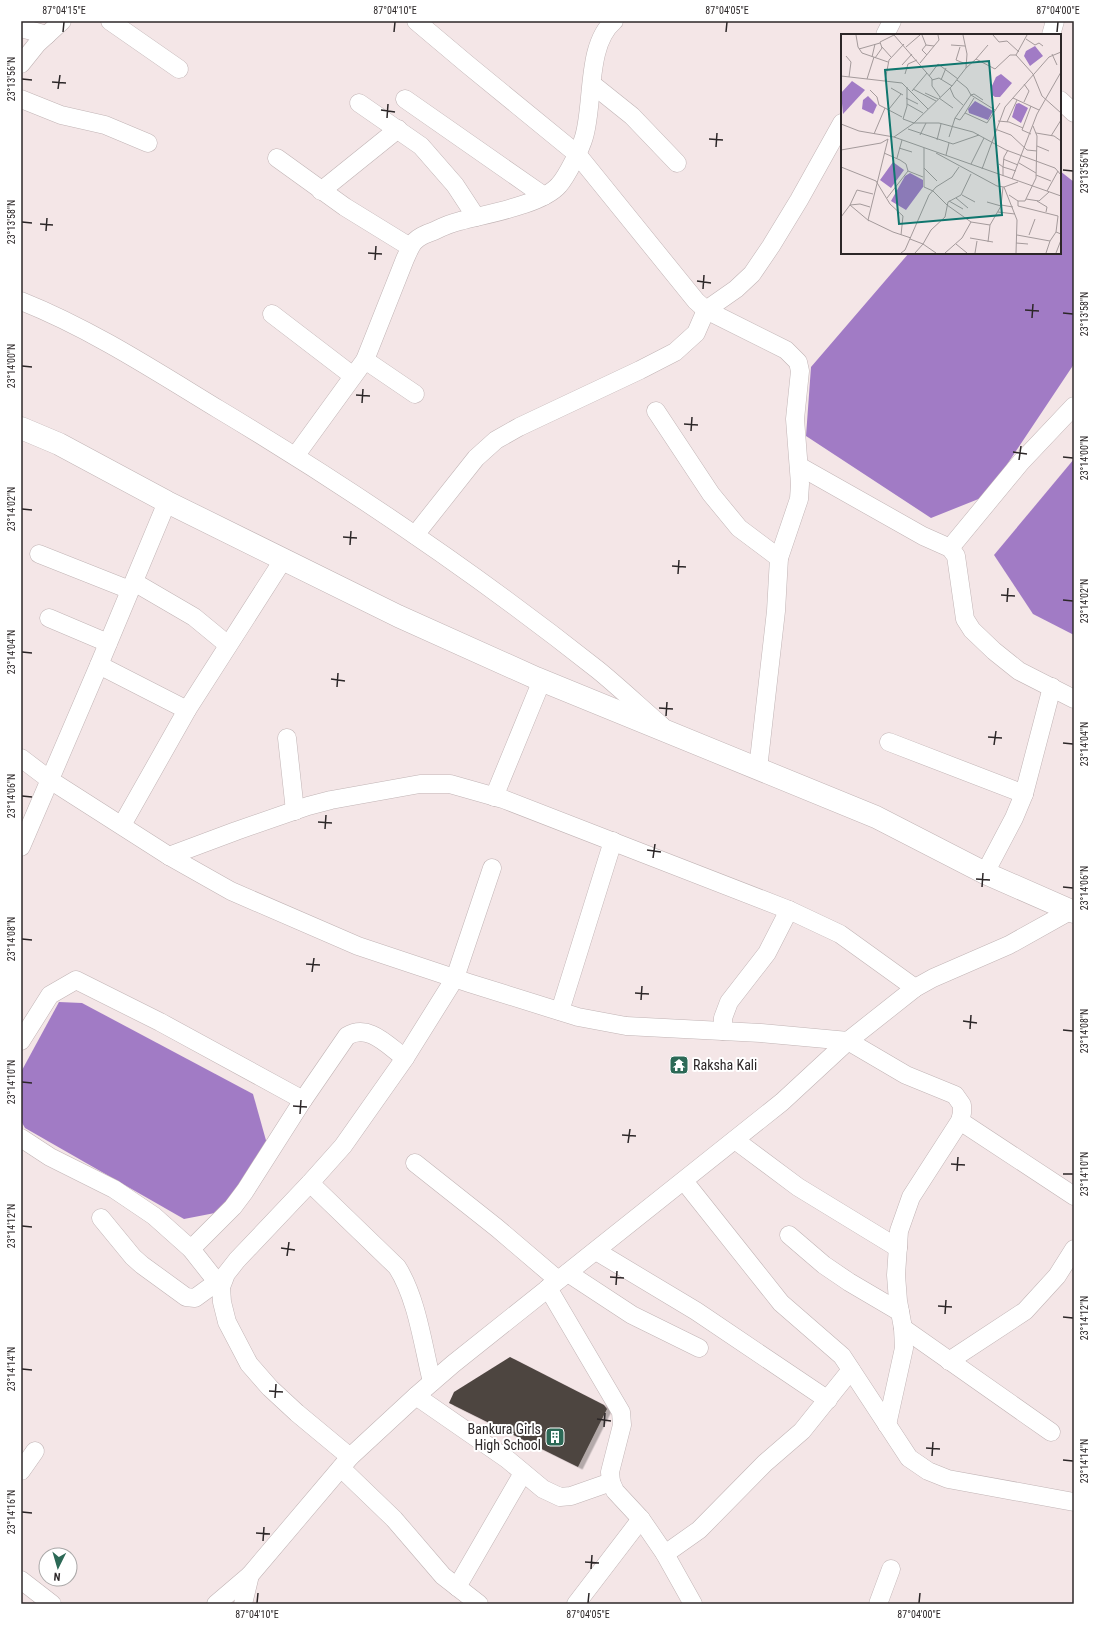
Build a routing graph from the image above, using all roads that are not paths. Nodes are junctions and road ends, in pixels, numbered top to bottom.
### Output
1 (62, 21) edge
2 (110, 21) edge
3 (416, 21) edge
4 (614, 21) edge
5 (892, 21) edge
6 (1054, 21) edge
7 (21, 28) edge
8 (886, 34) edge
9 (1051, 34) edge
10 (47, 35) junction
11 (21, 64) edge
12 (179, 69) dead end
13 (592, 84) junction
14 (21, 99) edge
15 (405, 99) dead end
16 (1061, 101) edge
17 (359, 102) dead end
18 (1074, 113) edge
19 (841, 125) edge
20 (398, 129) junction
21 (148, 143) dead end
22 (577, 154) junction
23 (277, 158) dead end
24 (677, 163) dead end
25 (321, 191) junction
26 (544, 196) junction
27 (476, 216) junction
28 (410, 247) junction
29 (21, 302) edge
30 (706, 310) junction
31 (272, 314) dead end
32 (365, 360) junction
33 (353, 376) junction
34 (415, 394) dead end
35 (1074, 406) edge
36 (656, 411) dead end
37 (21, 428) edge
38 (296, 455) junction
39 (799, 466) junction
40 (167, 502) junction
41 (414, 535) junction
42 (950, 548) junction
43 (39, 554) dead end
44 (779, 558) junction
45 (283, 560) junction
46 (132, 586) junction
47 (49, 618) dead end
48 (108, 643) junction
49 (228, 645) junction
50 (99, 665) junction
51 (542, 680) junction
52 (1052, 687) junction
53 (1074, 699) edge
54 (187, 710) junction
55 (671, 734) junction
56 (287, 738) dead end
57 (889, 742) dead end
58 (21, 758) edge
59 (758, 768) junction
60 (50, 780) junction
61 (1024, 794) junction
62 (494, 797) junction
63 (294, 811) junction
64 (122, 825) junction
65 (613, 841) junction
66 (21, 847) edge
67 (168, 856) junction
68 (492, 868) dead end
69 (985, 873) junction
70 (789, 910) junction
71 (1072, 912) edge
72 (455, 978) junction
73 (915, 988) junction
74 (560, 1011) junction
75 (723, 1031) junction
76 (21, 1041) edge
77 (848, 1041) junction
78 (405, 1058) junction
79 (303, 1100) junction
80 (960, 1121) junction
81 (21, 1138) edge
82 (736, 1140) junction
83 (415, 1163) dead end
84 (684, 1181) junction
85 (310, 1183) junction
86 (1074, 1196) edge
87 (101, 1218) dead end
88 (789, 1235) dead end
89 (898, 1248) junction
90 (191, 1249) junction
91 (1074, 1249) edge
92 (596, 1251) junction
93 (558, 1280) junction
94 (219, 1285) junction
95 (902, 1320) junction
96 (699, 1348) dead end
97 (950, 1361) junction
98 (851, 1370) junction
99 (432, 1382) junction
100 (416, 1396) junction
101 (828, 1400) junction
102 (887, 1425) junction
103 (1051, 1432) dead end
104 (35, 1451) dead end
105 (346, 1462) junction
106 (21, 1471) edge
107 (523, 1473) junction
108 (611, 1482) junction
109 (1074, 1502) edge
110 (641, 1519) junction
111 (665, 1554) junction
112 (891, 1570) dead end
113 (250, 1575) junction
114 (21, 1580) edge
115 (457, 1587) junction
116 (52, 1604) edge
117 (216, 1604) edge
118 (243, 1604) edge
119 (479, 1604) edge
120 (576, 1604) edge
121 (693, 1604) edge
122 (878, 1604) edge

1 - 10 street
2 - 12 street
3 - 22 street
4 - 13 street
5 - 8 street
6 - 9 street
7 - 10 street
10 - 11 street
13 - 22 street
13 - 24 street
14 - 21 street
15 - 26 street
16 - 18 street
17 - 20 street
19 - 30 street
20 - 25 street
20 - 27 street
22 - 26 street
22 - 30 street
23 - 25 street
25 - 28 street
26 - 27 street
27 - 28 street
28 - 32 street
29 - 38 street
30 - 39 street
30 - 41 street
31 - 33 street
32 - 33 street
32 - 34 street
33 - 38 street
35 - 42 street
36 - 44 street
37 - 40 street
38 - 41 street
39 - 42 street
39 - 44 street
40 - 45 street
40 - 46 street
41 - 55 street
42 - 52 street
43 - 46 street
44 - 59 street
45 - 49 street
45 - 51 street
46 - 48 street
46 - 49 street
47 - 48 street
48 - 50 street
49 - 54 street
50 - 54 street
50 - 60 street
51 - 55 street
51 - 62 street
52 - 53 street
52 - 61 street
54 - 64 street
55 - 59 street
56 - 63 street
57 - 61 street
58 - 60 street
59 - 69 street
60 - 64 street
60 - 66 street
61 - 69 street
62 - 63 street
62 - 65 street
63 - 67 street
64 - 67 street
65 - 70 street
65 - 74 street
67 - 72 street
68 - 72 street
69 - 71 street
70 - 73 street
70 - 75 street
71 - 73 street
72 - 74 street
72 - 78 street
73 - 77 street
74 - 75 street
75 - 77 street
76 - 79 street
77 - 80 street
77 - 82 street
78 - 79 street
78 - 85 street
79 - 90 street
80 - 86 street
80 - 89 street
81 - 90 street
82 - 84 street
82 - 89 street
83 - 93 street
84 - 92 street
84 - 98 street
85 - 94 street
85 - 99 street
87 - 94 street
88 - 95 street
89 - 95 street
90 - 94 street
91 - 97 street
92 - 93 street
92 - 101 street
93 - 96 street
93 - 99 street
93 - 108 street
94 - 105 street
95 - 97 street
95 - 102 street
97 - 103 street
98 - 101 street
98 - 102 street
99 - 100 street
100 - 105 street
100 - 107 street
101 - 111 street
102 - 109 street
104 - 106 street
105 - 113 street
105 - 115 street
107 - 108 street
107 - 115 street
108 - 110 street
110 - 111 street
110 - 120 street
111 - 121 street
112 - 122 street
113 - 117 street
113 - 118 street
114 - 116 street
115 - 119 street

